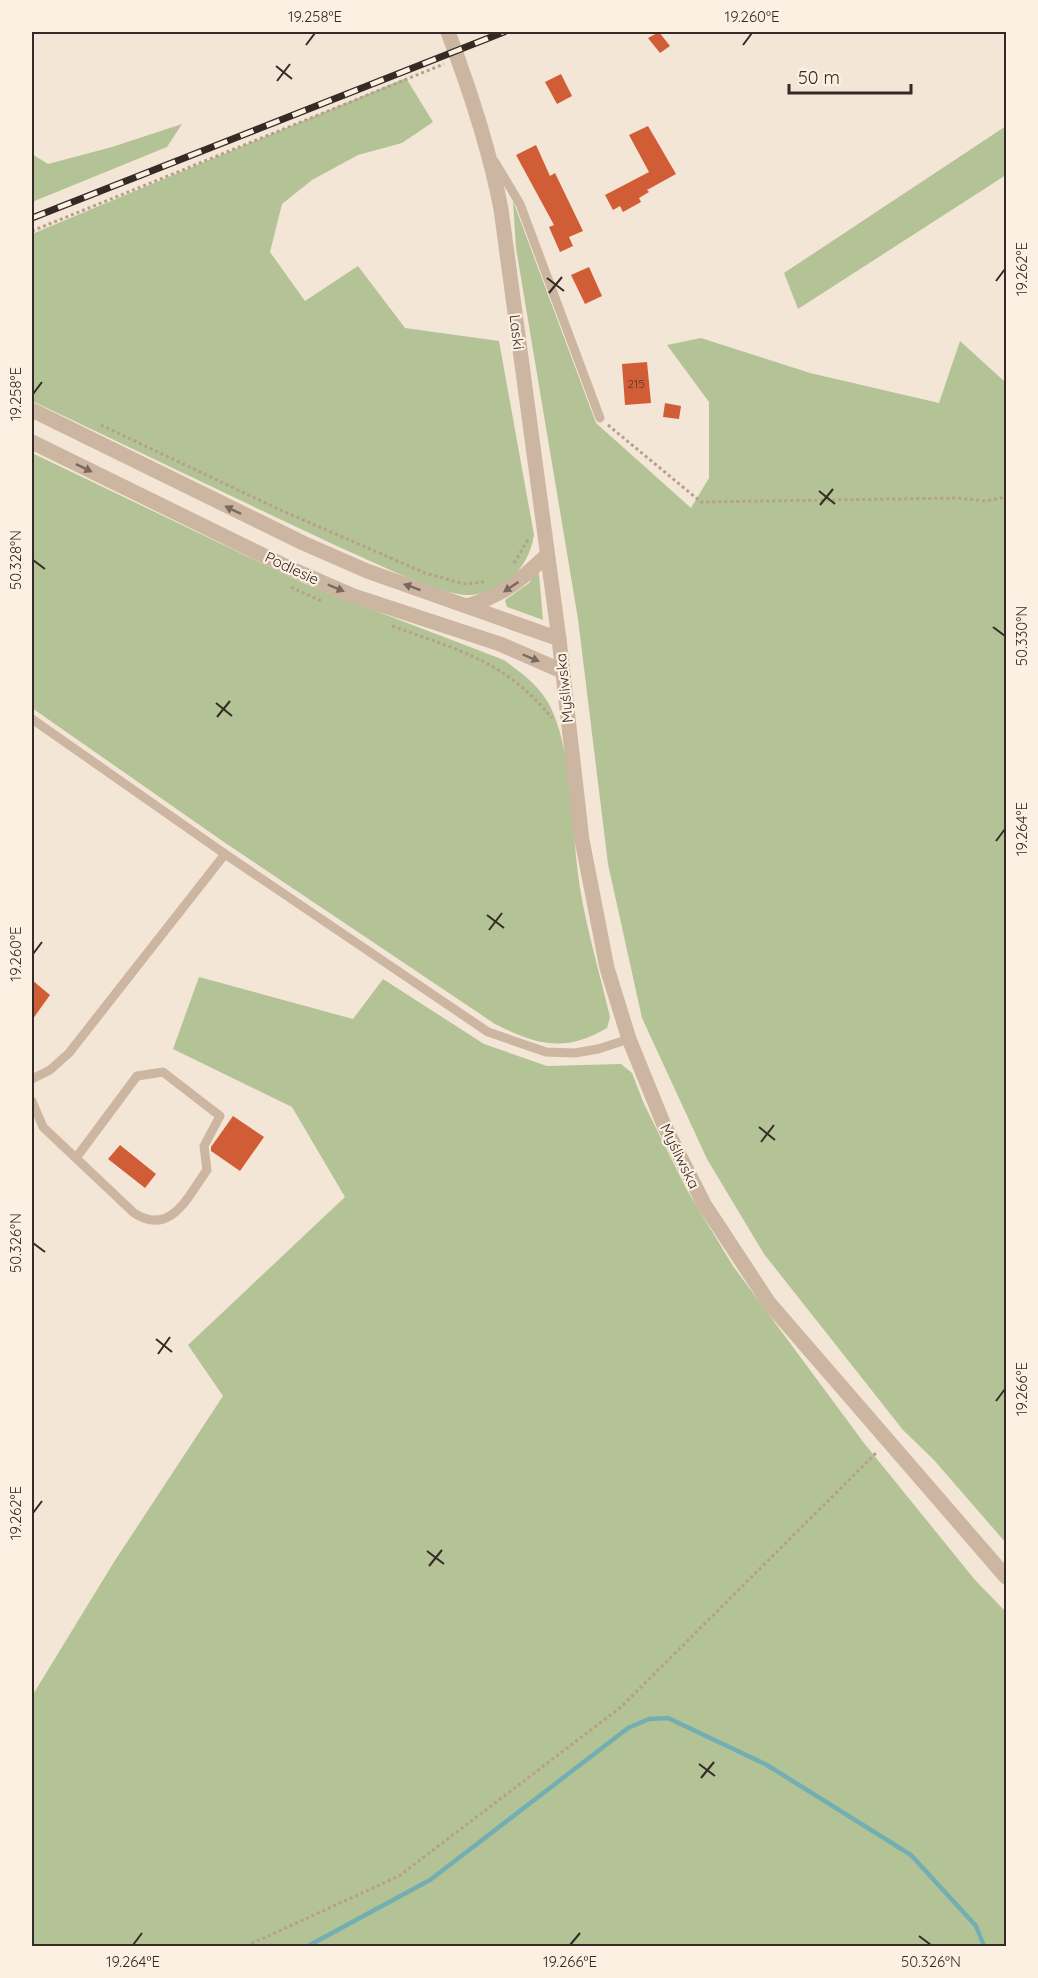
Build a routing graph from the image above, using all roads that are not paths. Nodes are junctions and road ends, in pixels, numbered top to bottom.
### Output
1 (448, 32) edge
2 (490, 154) junction
3 (32, 410) edge
4 (600, 418) road end
5 (32, 442) edge
6 (547, 555) junction
7 (467, 606) junction
8 (507, 620) junction
9 (559, 639) junction
10 (500, 644) junction
11 (562, 671) junction
12 (32, 718) edge
13 (225, 854) junction
14 (630, 1039) junction
15 (32, 1079) edge
16 (32, 1101) edge
17 (76, 1158) junction
18 (1006, 1577) edge

1 - 2 street, Laski
2 - 4 lane
2 - 6 street, Laski
7 -> 3 street, Podlesie
5 -> 10 street, Podlesie
6 -> 7 street
6 - 9 street, Laski
7 - 8 street, Podlesie
8 - 9 street, Podlesie
8 - 10 street
9 - 11 street, Myśliwska
10 -> 11 street, Podlesie
11 - 14 street, Myśliwska
12 - 13 lane
13 - 14 lane
13 - 15 lane
14 - 18 street, Myśliwska
16 - 17 lane
17 - 17 lane

